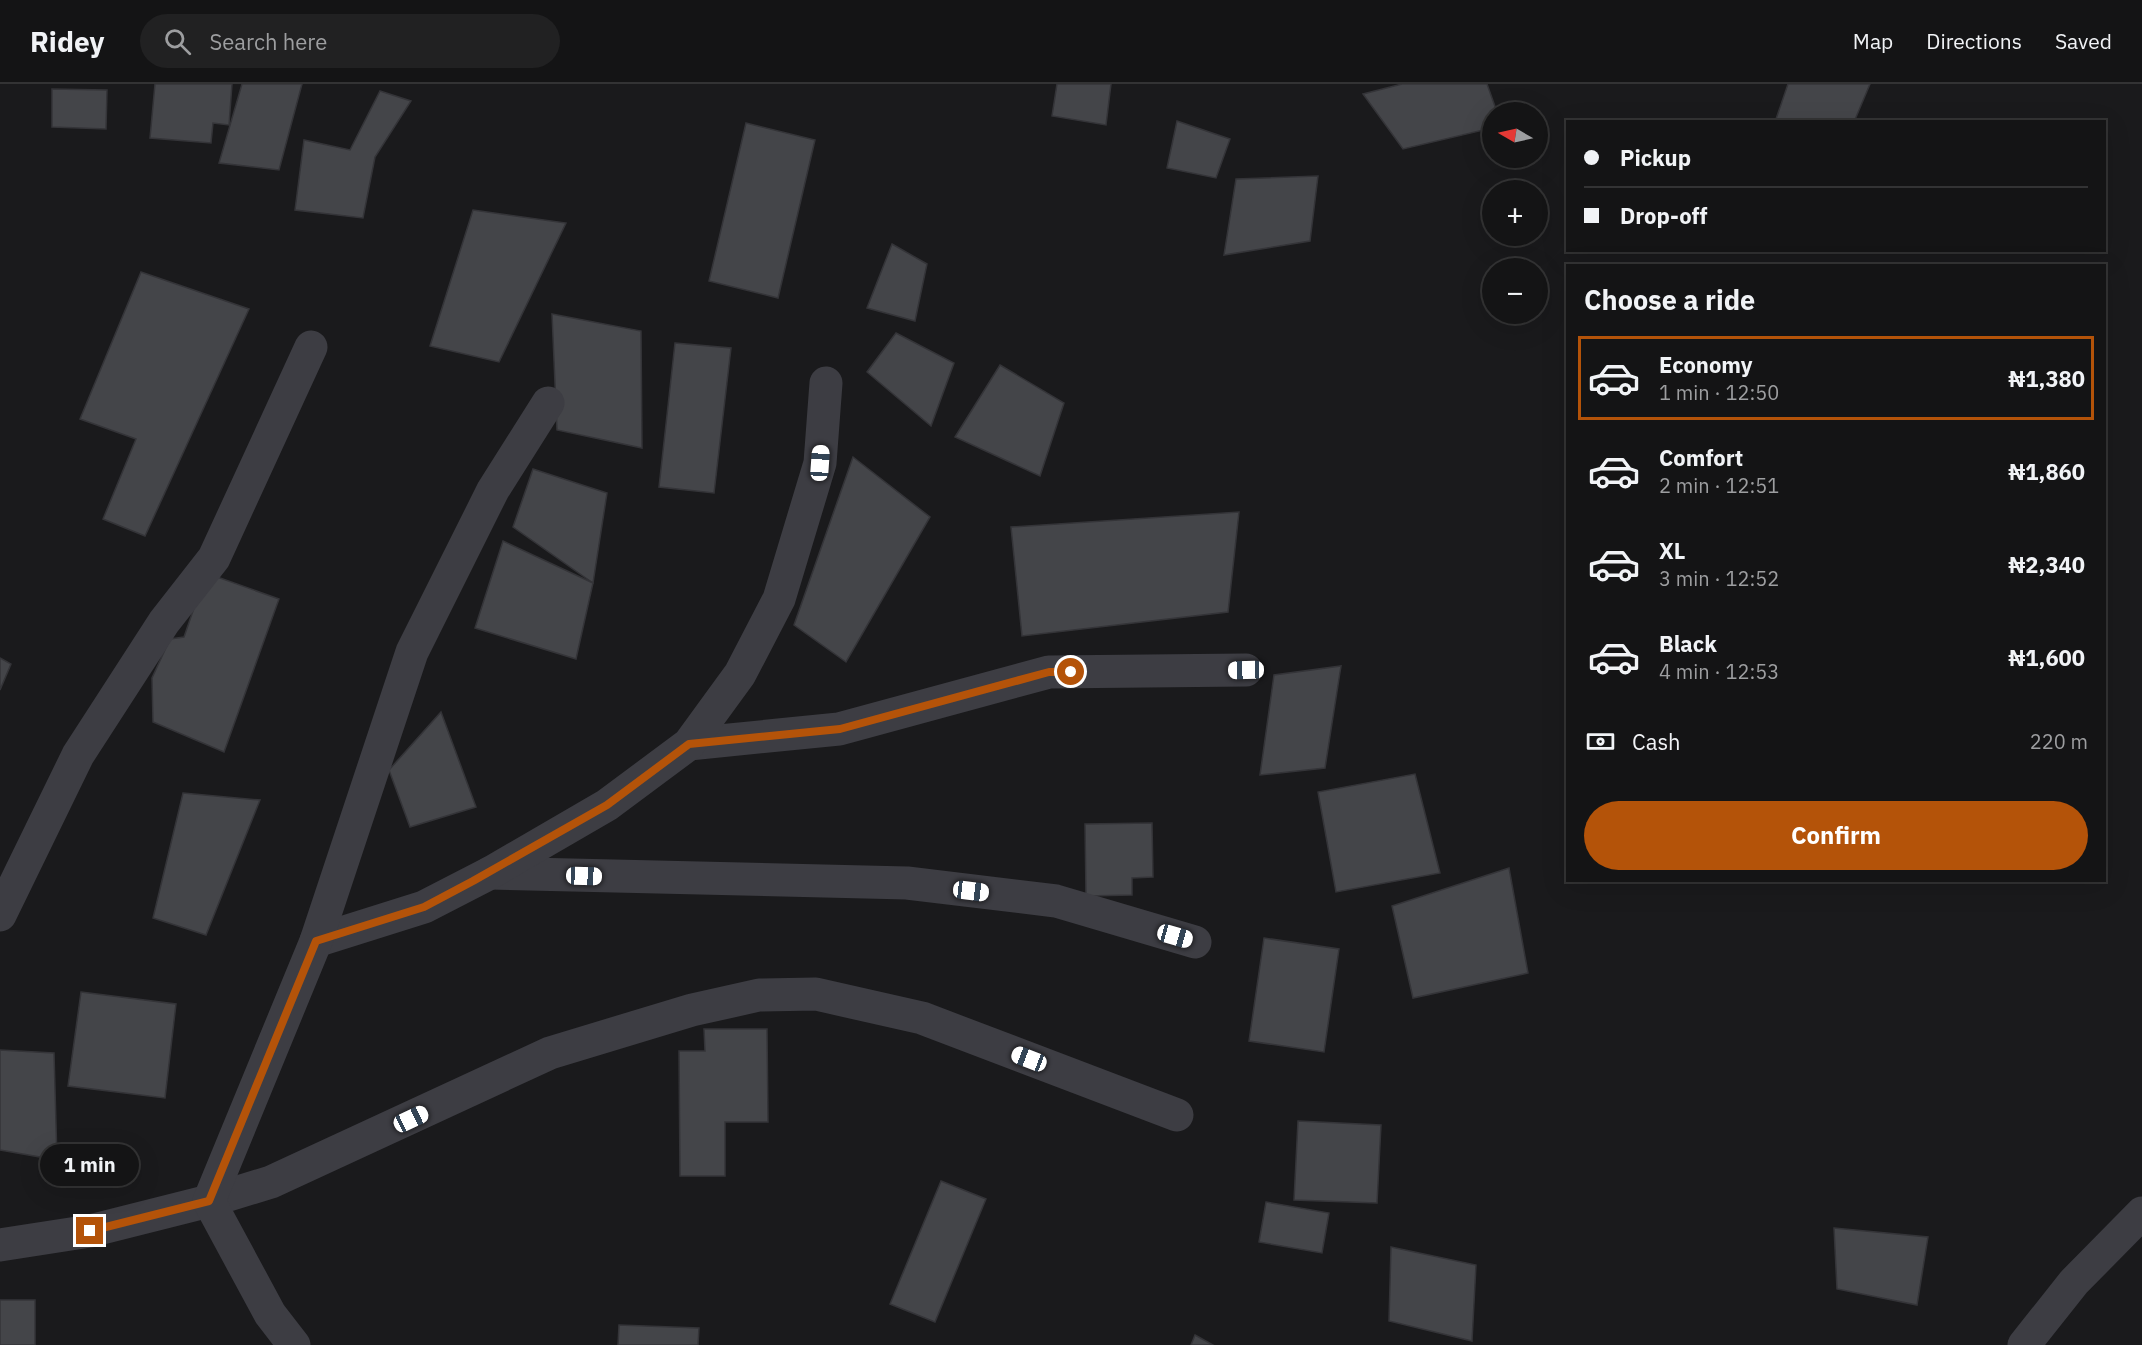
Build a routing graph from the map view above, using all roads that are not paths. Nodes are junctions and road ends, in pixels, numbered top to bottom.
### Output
1 (311, 347) dead end
2 (826, 383) dead end
3 (548, 403) dead end
4 (1246, 670) dead end
5 (689, 744) junction
6 (490, 873) junction
7 (0, 915) edge
8 (316, 941) junction
9 (1195, 942) dead end
10 (1177, 1115) dead end
11 (209, 1201) junction
12 (2142, 1213) edge
13 (0, 1245) edge
14 (294, 1345) edge
15 (2024, 1345) edge

1 - 7 street
2 - 5 street
3 - 8 street
4 - 5 street
5 - 6 street
6 - 8 street
6 - 9 street
8 - 11 street
10 - 11 street
11 - 13 street
11 - 14 street
12 - 15 street

